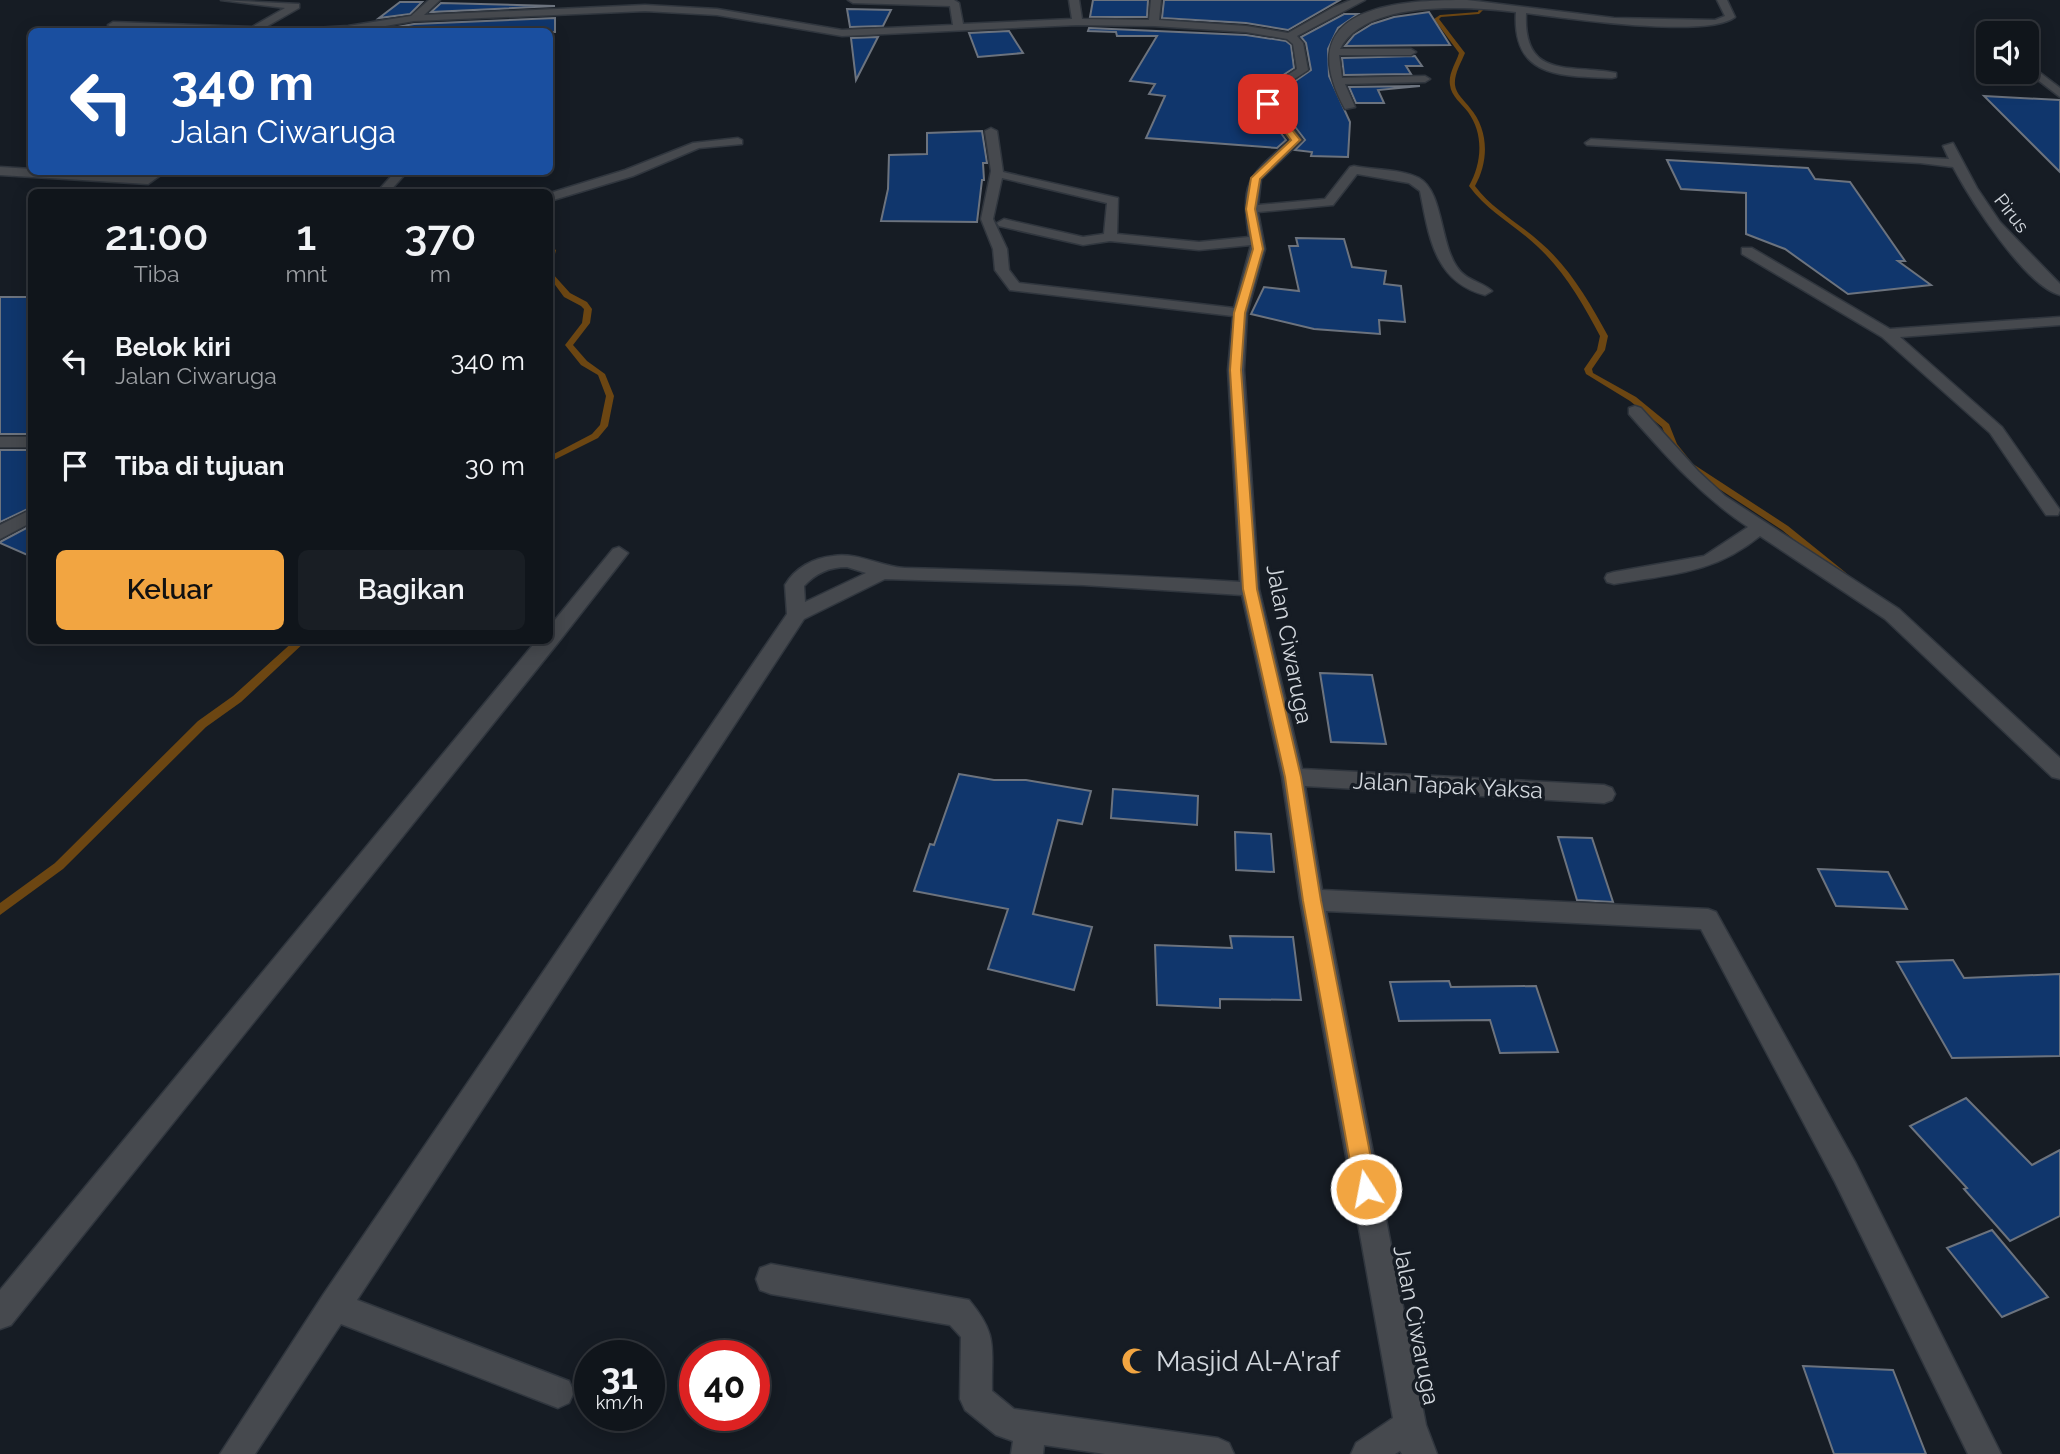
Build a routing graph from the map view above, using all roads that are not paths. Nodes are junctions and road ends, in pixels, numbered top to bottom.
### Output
1 (226, 0) edge
2 (435, 0) edge
3 (853, 0) edge
4 (1074, 0) edge
5 (1156, 0) edge
6 (1360, 0) edge
7 (1445, 0) edge
8 (1722, 0) edge
9 (1468, 3) junction
10 (475, 9) junction
11 (1521, 12) junction
12 (414, 18) junction
13 (1077, 22) junction
14 (1154, 23) junction
15 (113, 25) dead end
16 (470, 25) dead end
17 (219, 28) edge
18 (256, 28) edge
19 (354, 28) edge
20 (959, 28) junction
21 (1290, 36) junction
22 (1333, 52) junction
23 (1411, 52) dead end
24 (1612, 75) dead end
25 (2039, 76) edge
26 (1425, 79) dead end
27 (1338, 81) junction
28 (2060, 94) edge
29 (1349, 107) dead end
30 (991, 131) dead end
31 (738, 142) dead end
32 (1591, 143) dead end
33 (1949, 146) dead end
34 (1957, 164) junction
35 (0, 171) edge
36 (28, 173) edge
37 (66, 175) edge
38 (155, 175) edge
39 (398, 175) edge
40 (1006, 175) dead end
41 (386, 189) edge
42 (553, 196) edge
43 (1251, 209) junction
44 (1004, 223) dead end
45 (1110, 237) junction
46 (1256, 240) junction
47 (1747, 251) dead end
48 (1485, 291) dead end
49 (2060, 291) edge
50 (1240, 313) junction
51 (2060, 321) edge
52 (1887, 334) junction
53 (1635, 411) dead end
54 (0, 442) edge
55 (28, 443) edge
56 (2052, 511) dead end
57 (28, 516) edge
58 (1761, 526) junction
59 (0, 533) edge
60 (620, 553) dead end
61 (882, 573) junction
62 (1614, 578) dead end
63 (1250, 589) junction
64 (797, 614) junction
65 (553, 635) edge
66 (546, 644) edge
67 (2060, 771) edge
68 (1293, 777) junction
69 (1604, 794) dead end
70 (1312, 901) junction
71 (771, 1279) dead end
72 (334, 1306) junction
73 (0, 1314) edge
74 (558, 1392) dead end
75 (1029, 1441) edge
76 (1415, 1445) edge
77 (236, 1454) edge
78 (1218, 1454) edge
79 (1367, 1454) edge
80 (1985, 1454) edge

1 - 18 street
2 - 12 street
3 - 20 street
4 - 13 street
5 - 14 street
6 - 21 street
7 - 9 street
8 - 11 street
9 - 11 street
9 - 22 street
10 - 12 street
10 - 16 street
10 - 20 street
11 - 24 street
12 - 19 street
13 - 14 street
13 - 20 street
14 - 21 street
15 - 17 street
21 - 43 street, Jalan Ciwaruga
22 - 23 street
22 - 27 street
25 - 28 street
26 - 27 street
27 - 29 street
30 - 50 street
31 - 42 street
32 - 34 street
33 - 34 street, Pirus
34 - 49 street, Pirus
35 - 36 street
37 - 38 street
39 - 41 street
40 - 45 street
43 - 46 street, Jalan Ciwaruga
43 - 48 street
44 - 45 street
45 - 46 street
46 - 50 street, Jalan Ciwaruga
47 - 52 street
50 - 63 street, Jalan Ciwaruga
51 - 52 street
52 - 56 street
53 - 58 street
54 - 55 street
57 - 59 street
58 - 62 street
58 - 67 street
60 - 65 street
61 - 63 street
61 - 64 street
61 - 64 street
63 - 68 street, Jalan Ciwaruga
64 - 72 street
66 - 73 street
68 - 69 street, Jalan Tapak Yaksa
68 - 70 street, Jalan Ciwaruga
70 - 76 street, Jalan Ciwaruga
70 - 80 street
71 - 75 street
72 - 74 street
72 - 77 street
75 - 78 street
76 - 79 street

